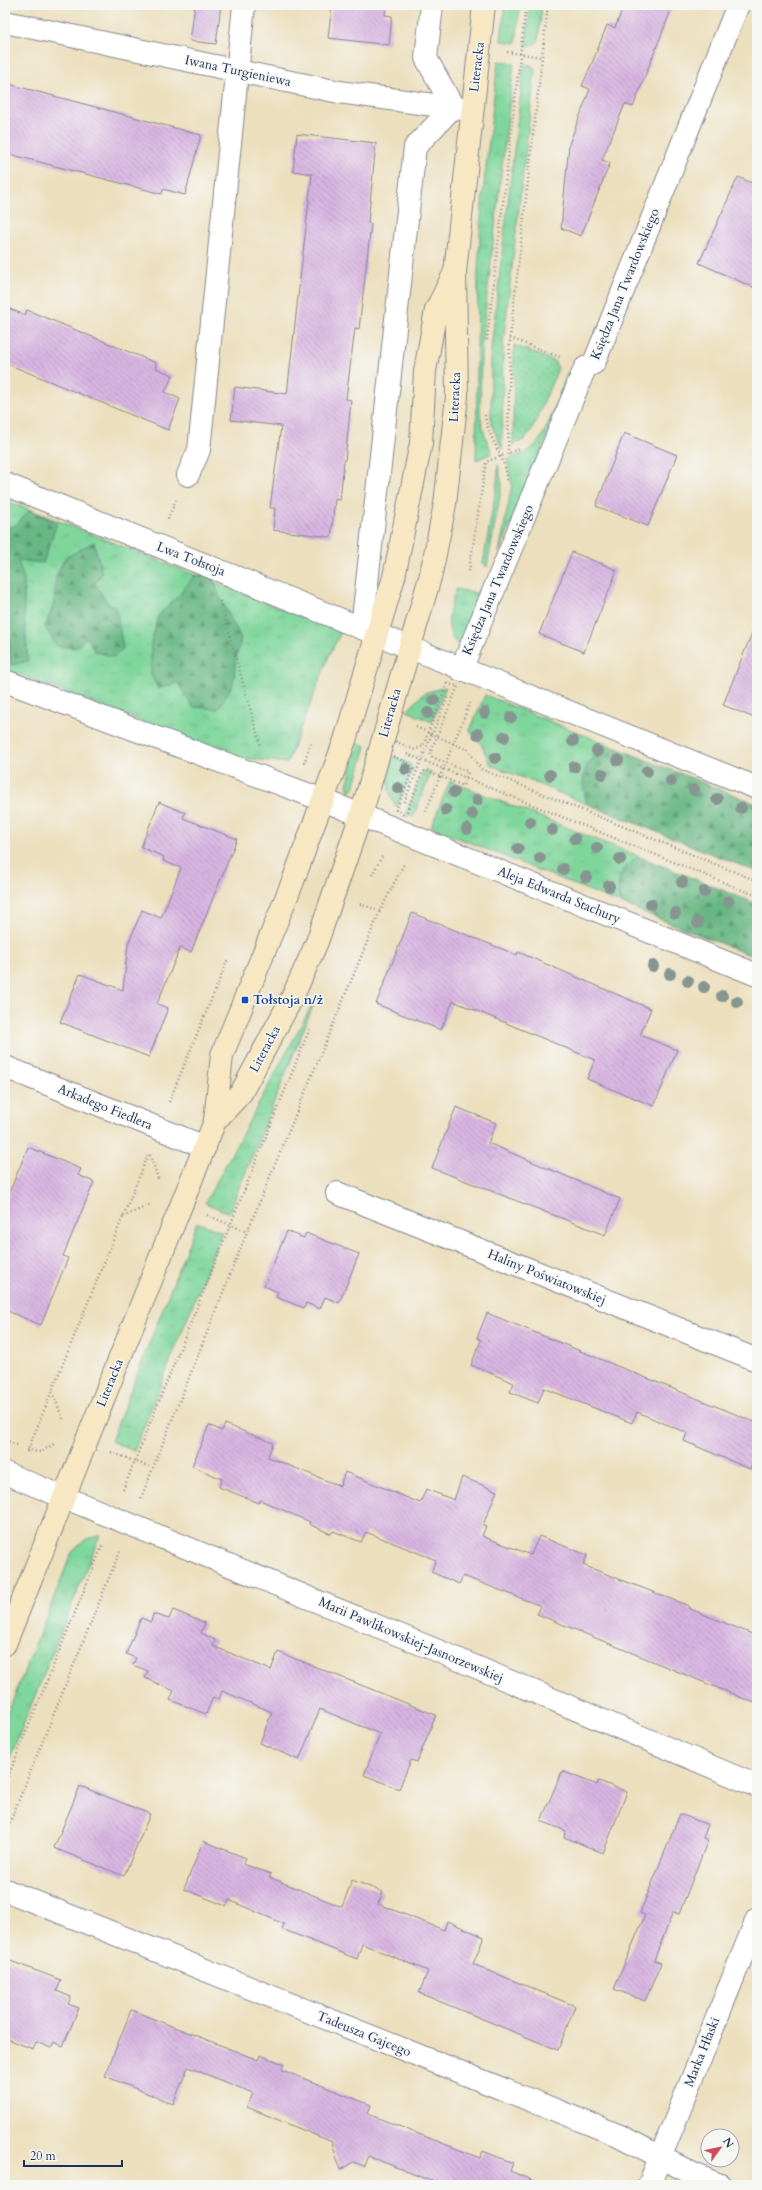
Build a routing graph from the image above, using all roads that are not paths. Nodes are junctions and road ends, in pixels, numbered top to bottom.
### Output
1 (244, 5) edge
2 (432, 5) edge
3 (484, 5) edge
4 (738, 5) edge
5 (5, 22) edge
6 (236, 71) junction
7 (463, 109) junction
8 (454, 272) junction
9 (188, 475) road end
10 (5, 484) edge
11 (369, 631) junction
12 (409, 649) junction
13 (457, 677) junction
14 (5, 681) edge
15 (757, 788) edge
16 (323, 800) junction
17 (361, 815) junction
18 (757, 975) edge
19 (5, 1067) edge
20 (215, 1121) junction
21 (205, 1147) junction
22 (337, 1193) dead end
23 (757, 1360) edge
24 (11, 1476) edge
25 (64, 1497) junction
26 (5, 1644) edge
27 (757, 1786) edge
28 (5, 1890) edge
29 (757, 1919) edge
30 (660, 2155) junction
31 (649, 2185) edge
32 (720, 2185) edge

1 - 6 street
2 - 7 street
3 - 7 street, Literacka
4 - 13 street, Księdza Jana Twardowskiego
5 - 6 street, Iwana Turgieniewa
6 - 7 street, Iwana Turgieniewa
6 - 9 street
7 - 8 street, Literacka
7 - 11 street
8 - 11 street, Literacka
8 - 12 street, Literacka
10 - 11 street, Lwa Tołstoja
11 - 12 street, Lwa Tołstoja
11 - 16 street, Literacka
12 - 13 street
12 - 17 street, Literacka
13 - 15 street
14 - 16 street, Aleja Edwarda Stachury
16 - 17 street, Aleja Edwarda Stachury
16 - 20 street, Literacka
17 - 18 street, Aleja Edwarda Stachury
17 - 20 street, Literacka
19 - 21 street, Arkadego Fiedlera
20 - 21 street, Literacka
21 - 25 street, Literacka
22 - 23 street, Haliny Poświatowskiej
24 - 25 street, Marii Pawlikowskiej-Jasnorzewskiej
25 - 26 street, Literacka
25 - 27 street, Marii Pawlikowskiej-Jasnorzewskiej
28 - 30 street, Tadeusza Gajcego
29 - 30 street, Marka Hłaski
30 - 31 street, Marka Hłaski
30 - 32 street, Tadeusza Gajcego

